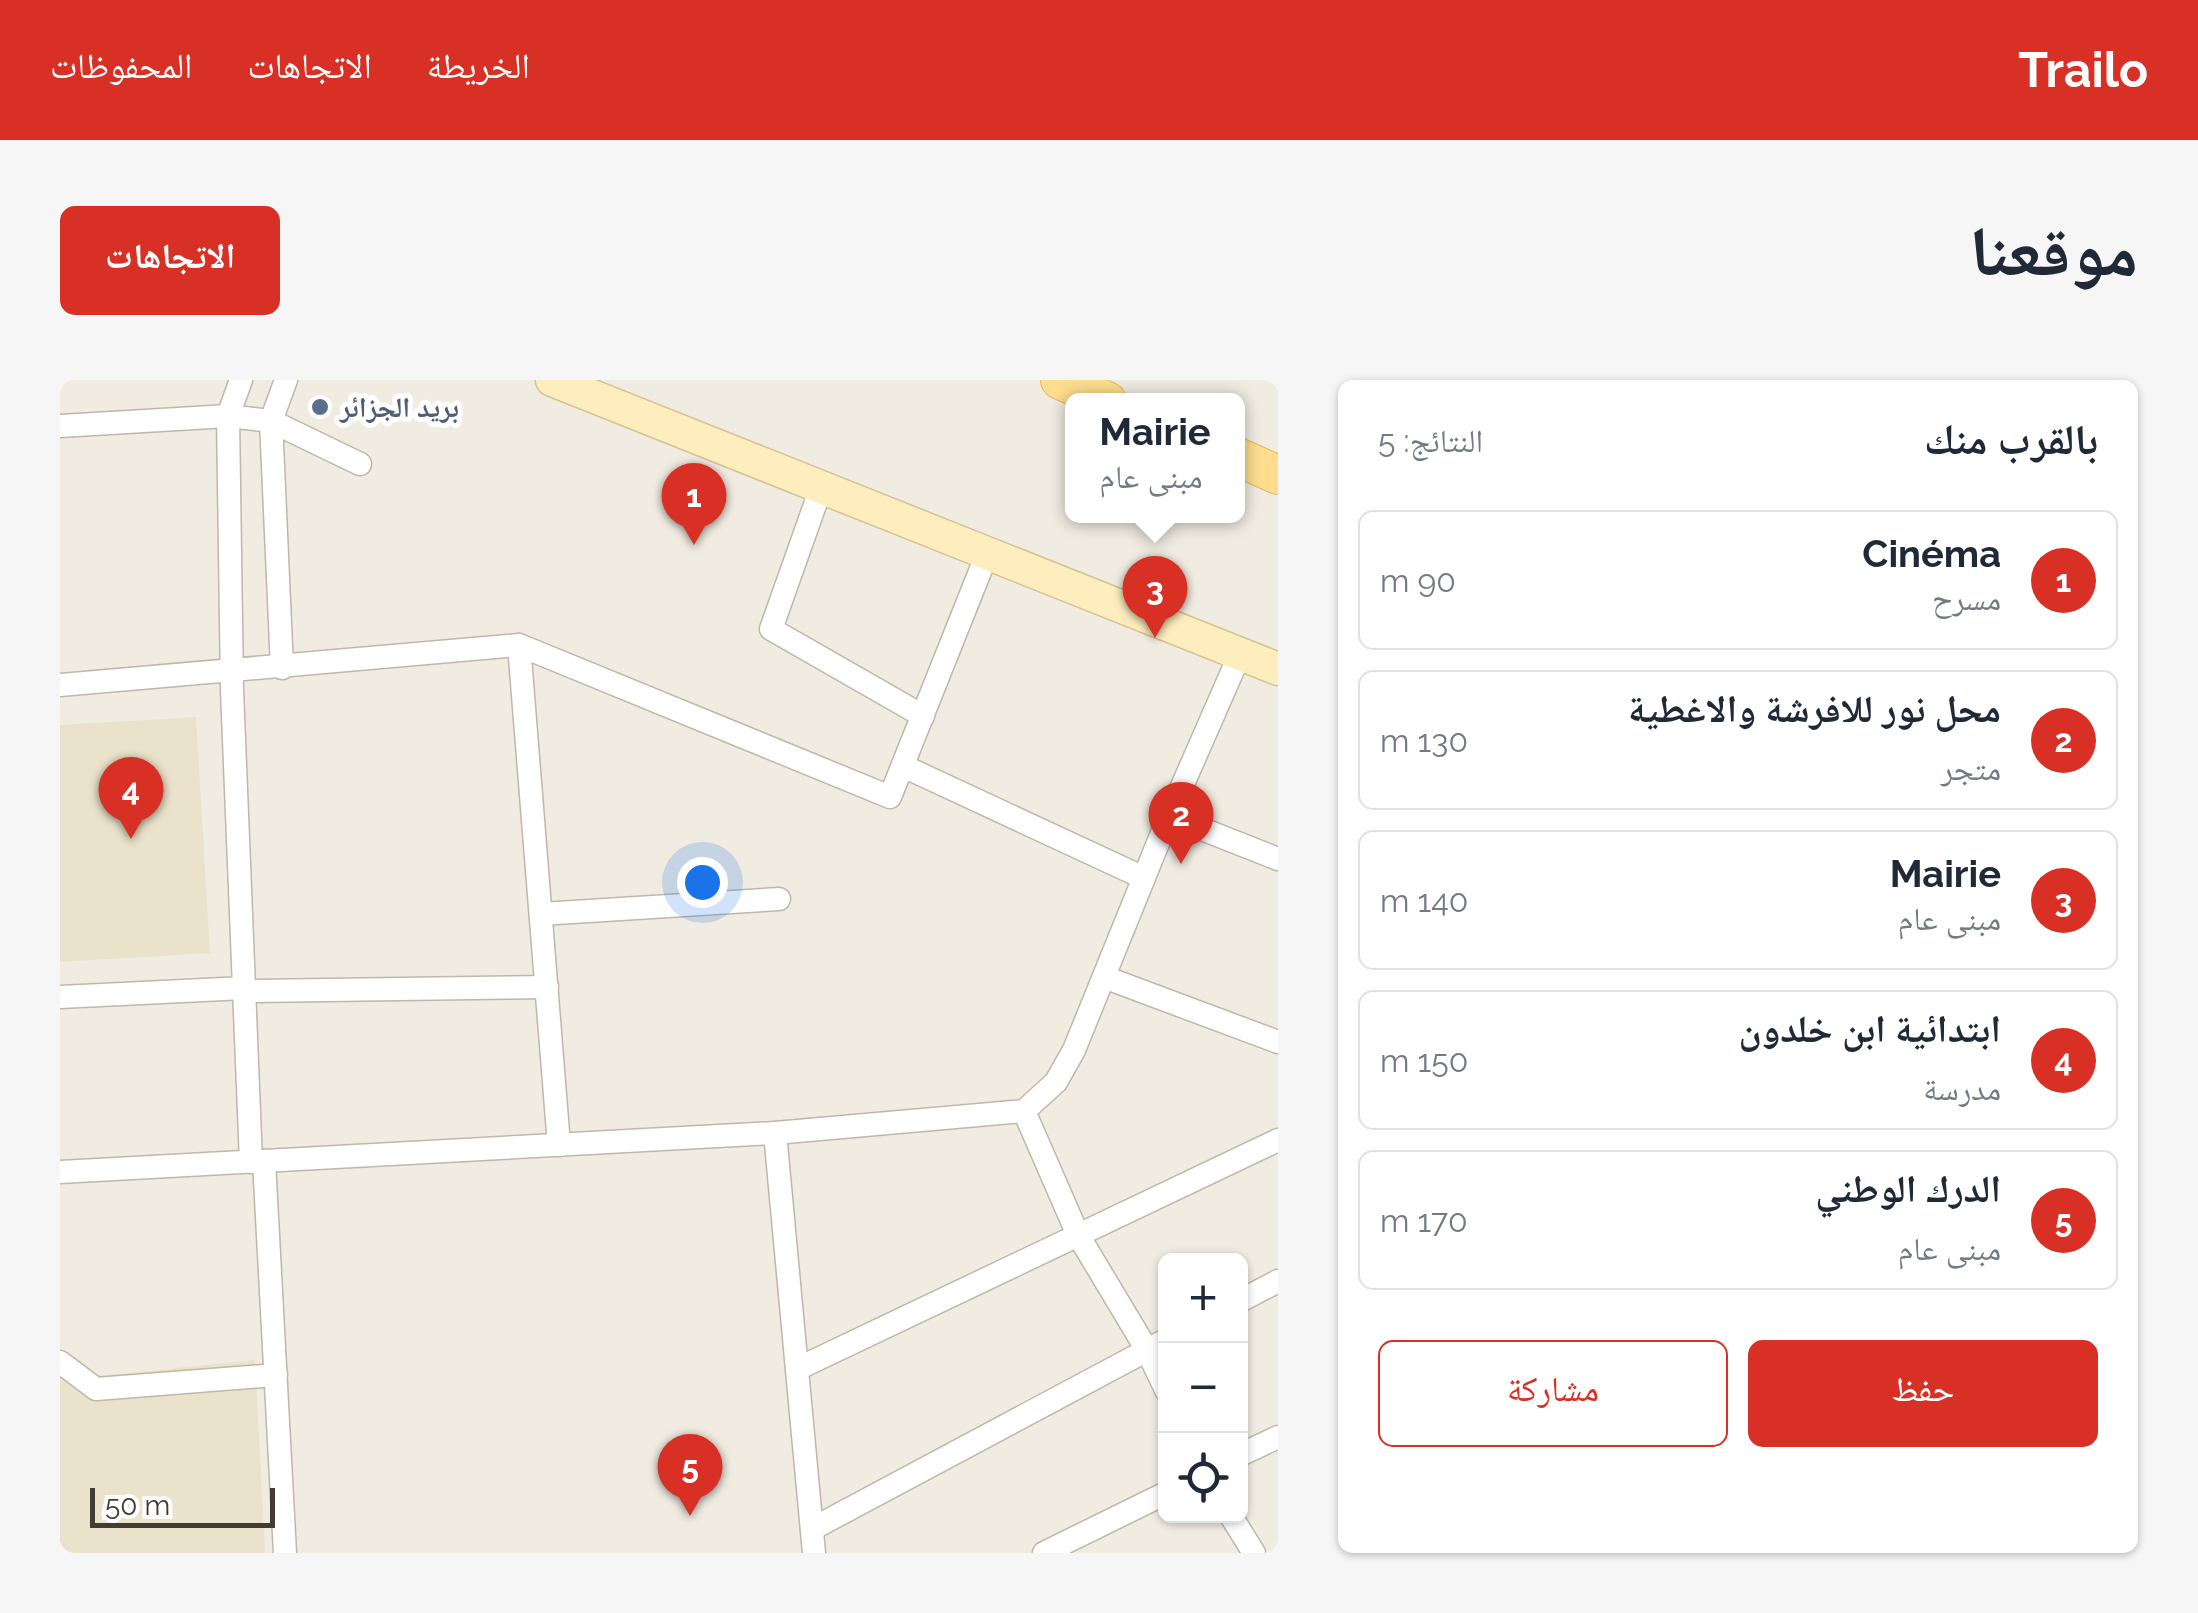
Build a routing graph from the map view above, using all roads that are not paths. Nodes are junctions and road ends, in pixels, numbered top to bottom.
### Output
1 (241, 380) edge
2 (286, 380) edge
3 (552, 380) edge
4 (1060, 380) edge
5 (1091, 393) edge
6 (228, 416) junction
7 (271, 421) junction
8 (60, 426) edge
9 (1245, 460) edge
10 (360, 464) dead end
11 (1278, 474) edge
12 (821, 488) junction
13 (987, 554) junction
14 (519, 645) junction
15 (1240, 654) junction
16 (282, 668) junction
17 (1278, 669) edge
18 (233, 672) junction
19 (60, 685) edge
20 (923, 716) junction
21 (903, 766) junction
22 (1169, 816) junction
23 (1278, 859) edge
24 (1144, 878) junction
25 (778, 900) dead end
26 (541, 914) junction
27 (1104, 976) junction
28 (547, 987) junction
29 (244, 990) junction
30 (60, 997) edge
31 (1278, 1042) edge
32 (1024, 1110) junction
33 (775, 1133) junction
34 (1278, 1140) edge
35 (559, 1145) junction
36 (258, 1161) junction
37 (60, 1172) edge
38 (1078, 1235) junction
39 (1278, 1281) edge
40 (1248, 1297) edge
41 (1156, 1345) edge
42 (60, 1362) edge
43 (797, 1369) junction
44 (276, 1375) junction
45 (1278, 1436) edge
46 (1248, 1452) edge
47 (1158, 1497) edge
48 (1235, 1523) edge
49 (812, 1541) edge
50 (285, 1553) edge
51 (1044, 1553) edge
52 (1254, 1553) edge

1 - 6 street
2 - 7 street
3 - 12 street
4 - 5 main road
6 - 7 street
6 - 8 street
6 - 18 street
7 - 10 street
7 - 16 street
9 - 11 main road
12 - 13 street
12 - 20 street
13 - 15 street
13 - 20 street
14 - 16 street
14 - 21 street
14 - 26 street
15 - 17 street
15 - 22 street
16 - 18 street
18 - 19 street
18 - 29 street
20 - 21 street
21 - 24 street
22 - 23 street
22 - 24 street
24 - 27 street
25 - 26 street
26 - 28 street
27 - 31 street
27 - 32 street
28 - 29 street
28 - 35 street
29 - 30 street
29 - 36 street
32 - 33 street
32 - 38 street
33 - 35 street
33 - 43 street
34 - 38 street
35 - 36 street
36 - 37 street
36 - 44 street
38 - 41 street
38 - 43 street
39 - 40 street
41 - 49 street
42 - 44 street
43 - 49 street
44 - 50 street
45 - 46 street
47 - 51 street
48 - 52 street

